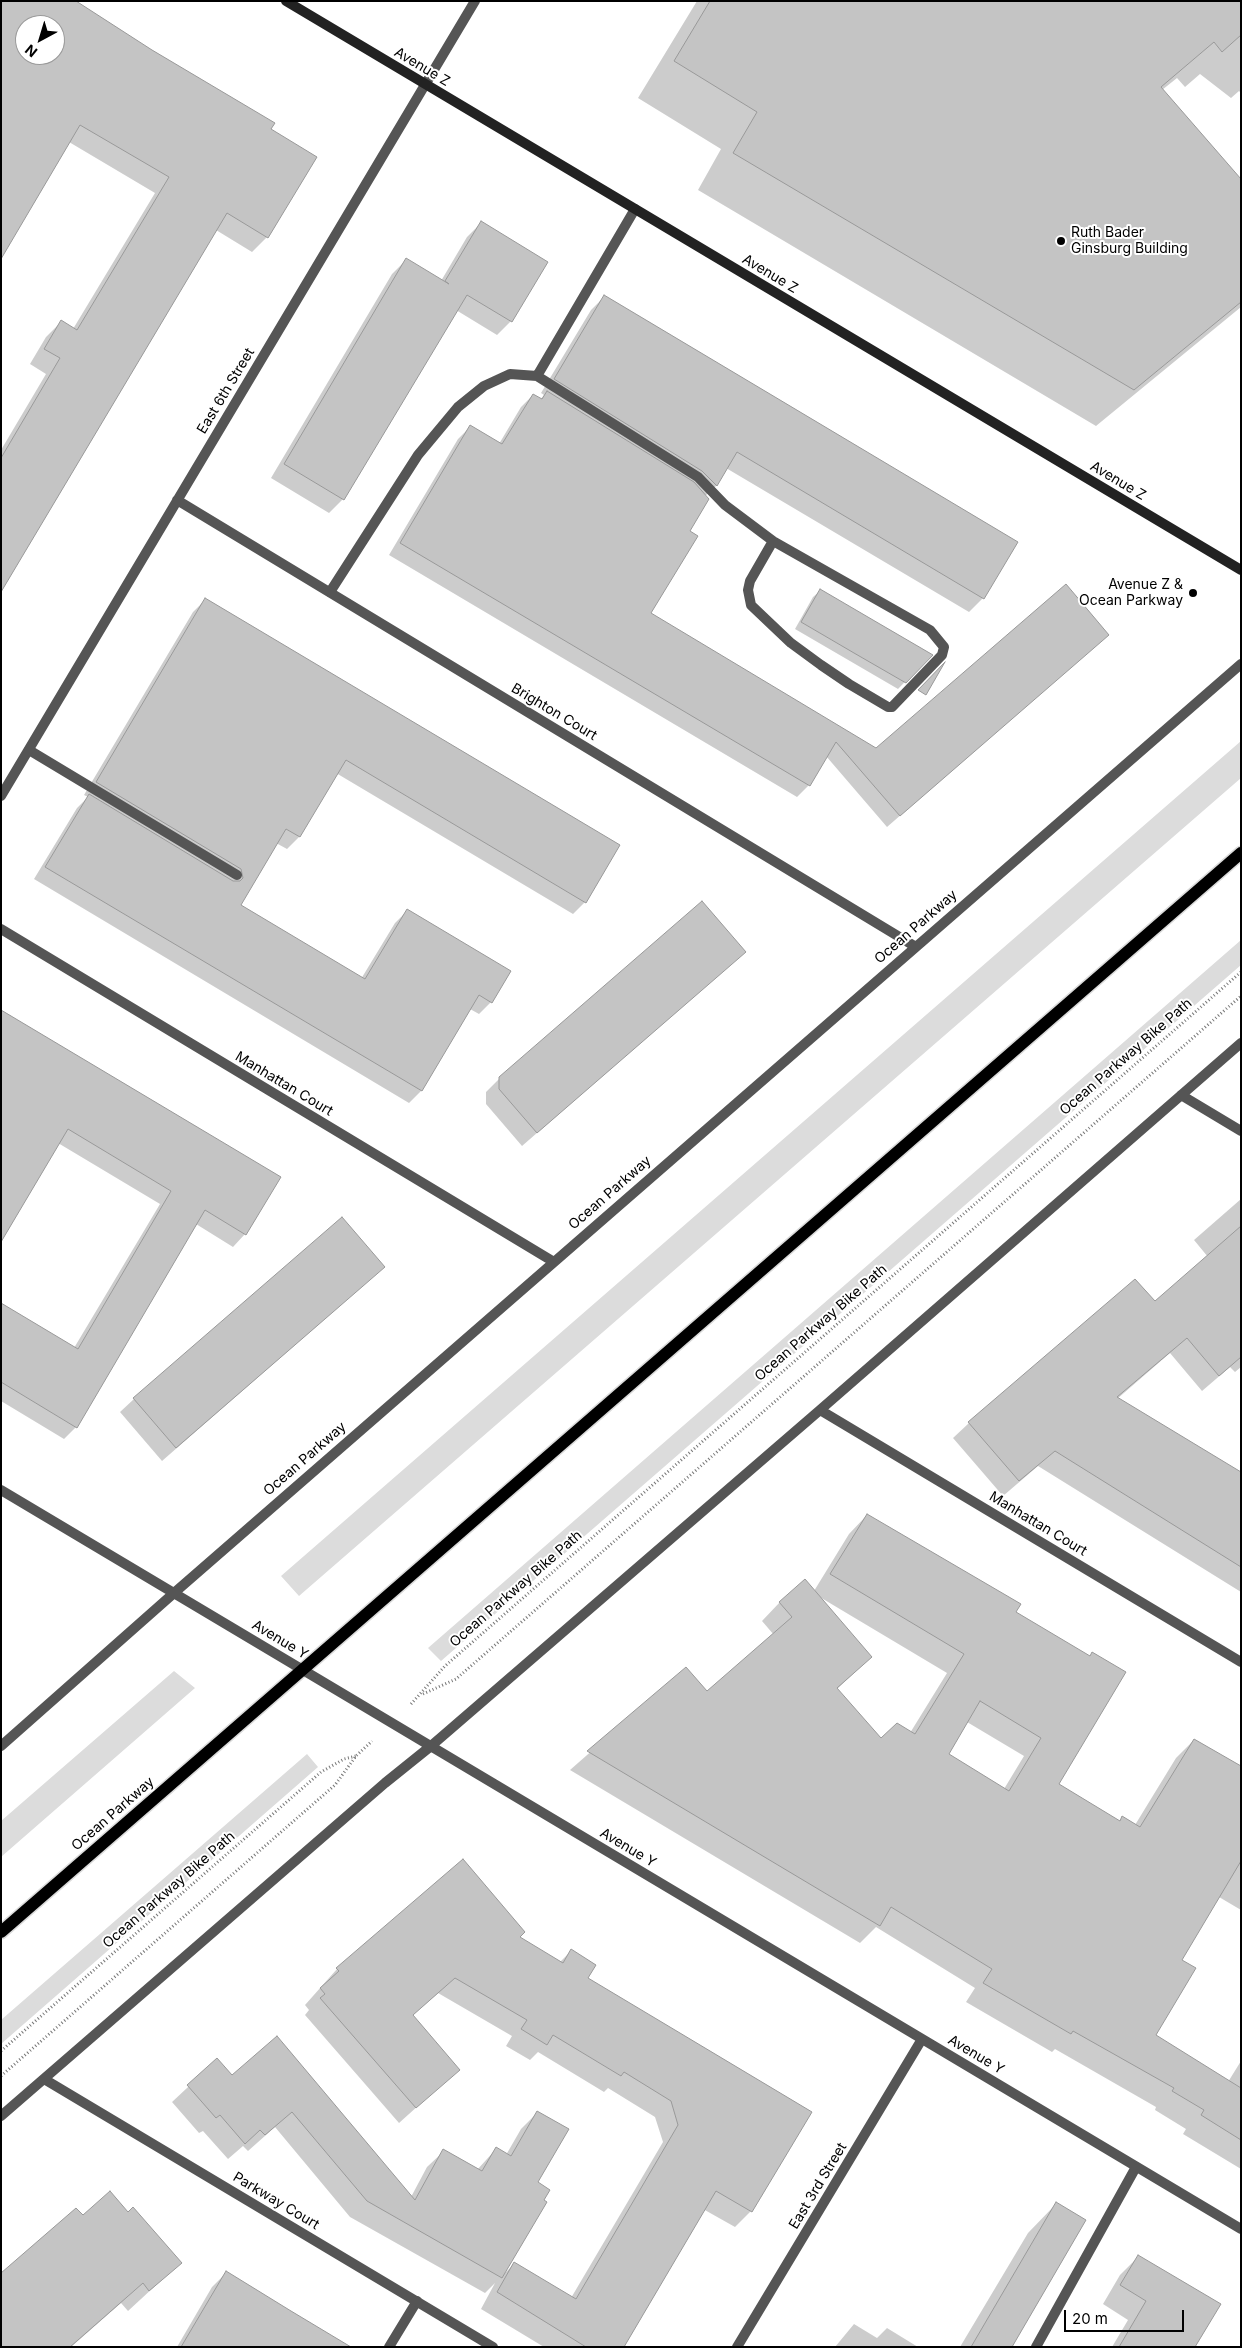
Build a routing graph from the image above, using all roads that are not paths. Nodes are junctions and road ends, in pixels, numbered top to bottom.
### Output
1 (286, 1) edge
2 (476, 1) edge
3 (425, 85) junction
4 (635, 209) junction
5 (536, 376) junction
6 (177, 500) junction
7 (773, 540) junction
8 (1241, 570) edge
9 (330, 592) junction
10 (1241, 664) edge
11 (29, 750) junction
12 (1, 796) edge
13 (1241, 853) edge
14 (237, 875) dead end
15 (1, 929) edge
16 (916, 947) junction
17 (1241, 1043) edge
18 (1181, 1095) junction
19 (1241, 1131) edge
20 (554, 1262) junction
21 (820, 1410) junction
22 (1, 1490) edge
23 (174, 1592) junction
24 (1241, 1662) edge
25 (303, 1670) junction
26 (1, 1746) edge
27 (431, 1746) junction
28 (1, 1932) edge
29 (922, 2039) junction
30 (44, 2079) junction
31 (1, 2116) edge
32 (1136, 2167) junction
33 (1241, 2229) edge
34 (417, 2301) junction
35 (389, 2347) edge
36 (493, 2347) edge
37 (737, 2347) edge
38 (1036, 2347) edge

1 - 3 street, Avenue Z
2 - 3 street, East 6th Street
3 - 4 street, Avenue Z
3 - 6 street, East 6th Street
4 - 5 street
4 - 8 street, Avenue Z
5 - 7 street
5 - 9 street
6 - 9 street, Brighton Court
6 - 11 street, East 6th Street
7 - 7 street
9 - 16 street, Brighton Court
10 - 16 street, Ocean Parkway
11 - 12 street, East 6th Street
11 - 14 street
13 - 25 main road, Ocean Parkway
15 - 20 street, Manhattan Court
16 - 20 street, Ocean Parkway
17 - 18 street
18 - 19 street
18 - 21 street
20 - 23 street, Ocean Parkway
21 - 24 street, Manhattan Court
21 - 27 street
22 - 23 street, Avenue Y
23 - 25 street, Avenue Y
23 - 26 street, Ocean Parkway
25 - 27 street, Avenue Y
25 - 28 main road, Ocean Parkway
27 - 29 street, Avenue Y
27 - 30 street
29 - 32 street, Avenue Y
29 - 37 street, East 3rd Street
30 - 31 street
30 - 34 street, Parkway Court
32 - 33 street, Avenue Y
32 - 38 street
34 - 35 street
34 - 36 street, Parkway Court

